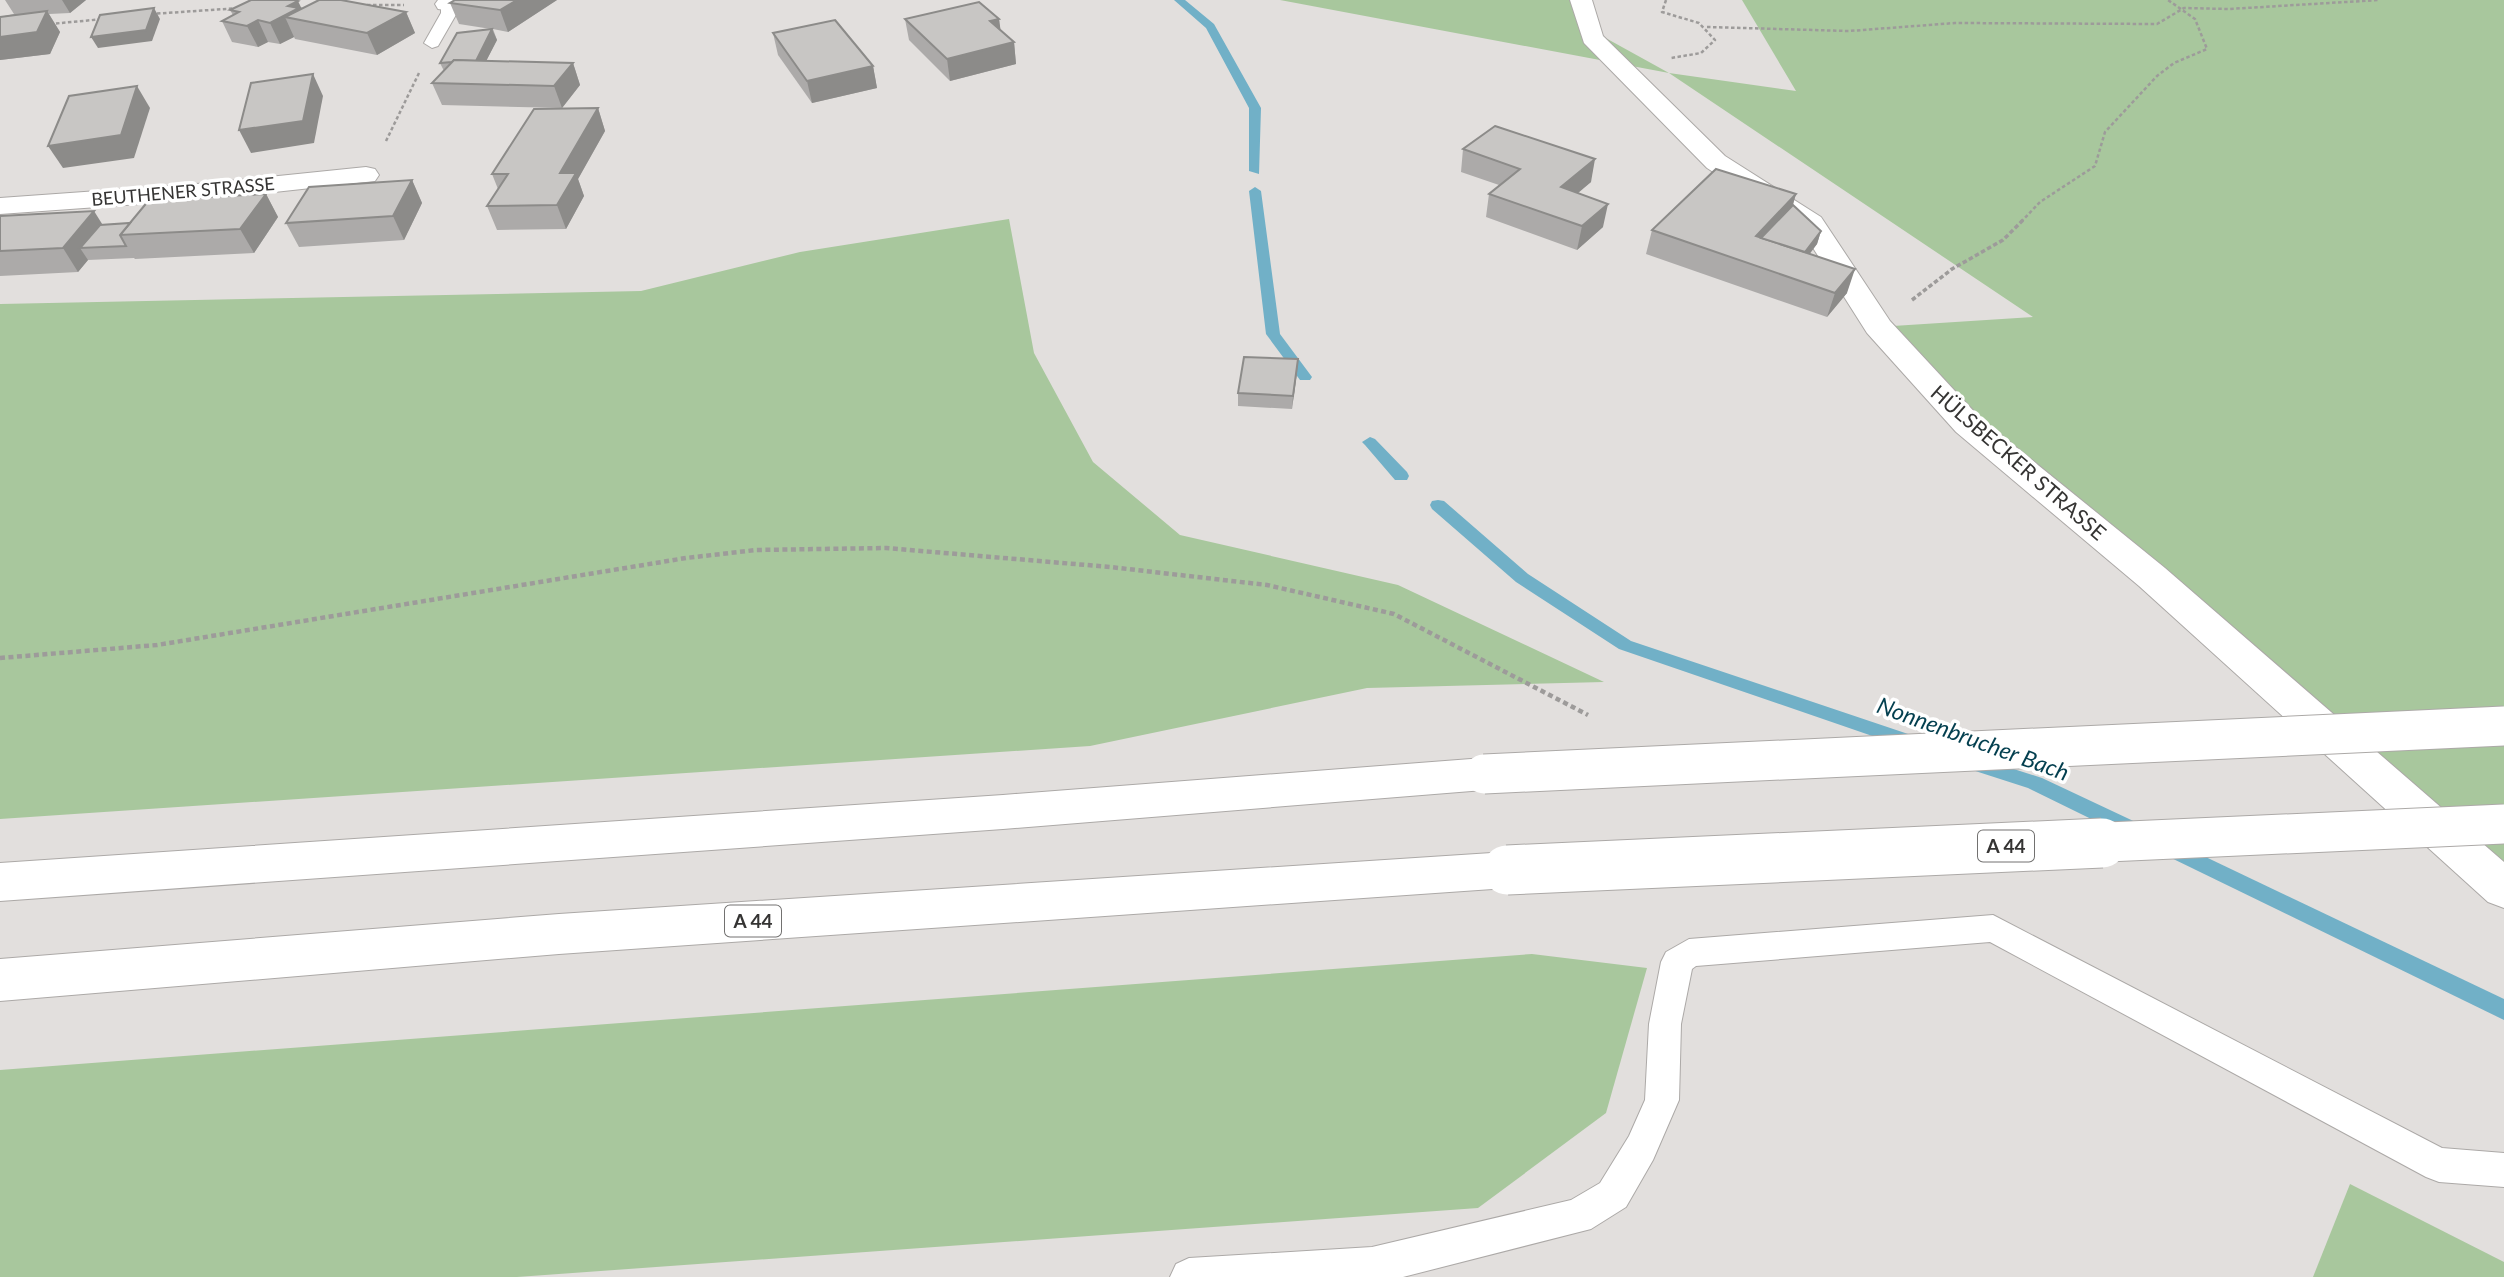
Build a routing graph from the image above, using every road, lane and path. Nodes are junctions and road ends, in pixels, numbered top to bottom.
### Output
1 (1581, 0) edge
2 (1666, 0) edge
3 (2168, 0) edge
4 (2379, 0) edge
5 (448, 2) edge
6 (367, 5) edge
7 (247, 8) edge
8 (2184, 8) junction
9 (139, 15) edge
10 (111, 18) edge
11 (42, 25) edge
12 (1707, 27) junction
13 (432, 43) joint
14 (1671, 58) dead end
15 (366, 175) joint
16 (0, 206) edge
17 (1878, 327) junction
18 (1110, 567) dead end
19 (0, 658) edge
20 (2504, 726) edge
21 (2504, 824) edge
22 (0, 882) edge
23 (2504, 889) edge
24 (0, 980) edge
25 (2504, 1170) edge
26 (1189, 1277) edge

1 - 17 main road, HÜLSBECKER STRASSE
2 - 12 path
3 - 8 path
4 - 8 path
5 - 6 path
5 - 13 lane
7 - 9 path
8 - 12 path
8 - 17 path
10 - 11 path
12 - 14 path
13 - 15 path
15 - 16 main road, BEUTHENER STRASSE
17 - 23 main road, HÜLSBECKER STRASSE
18 - 19 path
20 - 22 main road, bridge
21 - 24 main road, A 44, bridge
25 - 26 lane

